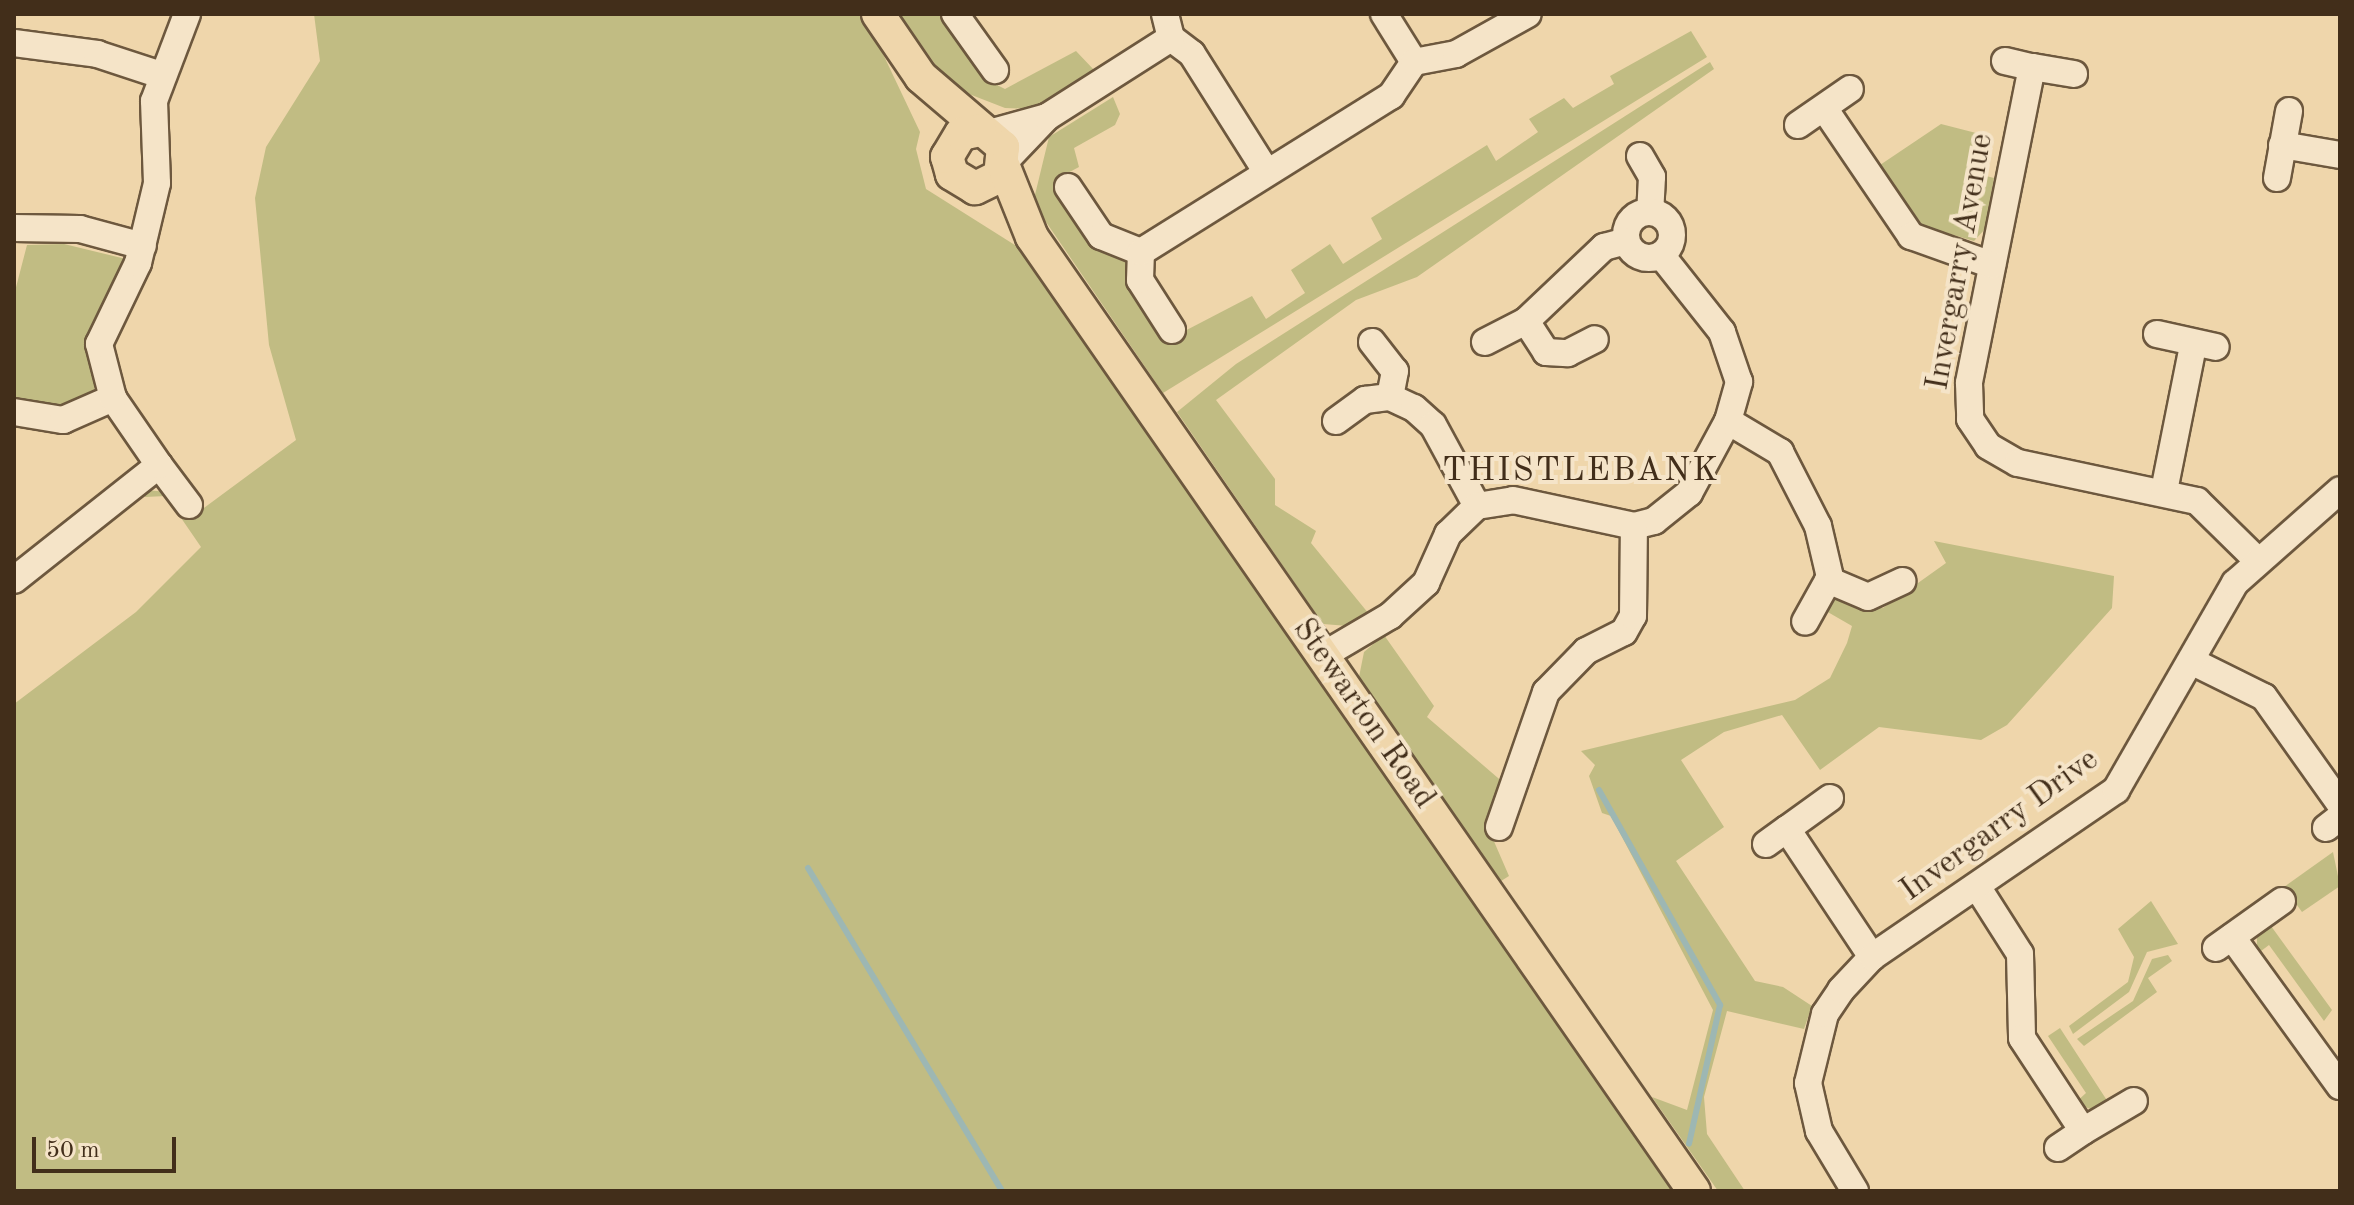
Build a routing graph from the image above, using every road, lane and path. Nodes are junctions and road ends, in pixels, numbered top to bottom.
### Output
1 (187, 14) edge
2 (878, 14) edge
3 (955, 14) edge
4 (1384, 14) edge
5 (1528, 14) edge
6 (1168, 26) edge
7 (14, 43) edge
8 (2005, 61) dead end
9 (1414, 62) junction
10 (2032, 67) junction
11 (995, 70) dead end
12 (2074, 74) dead end
13 (161, 75) junction
14 (921, 77) junction
15 (1850, 89) dead end
16 (1824, 108) junction
17 (2289, 111) dead end
18 (1798, 125) dead end
19 (2282, 145) junction
20 (995, 147) junction
21 (2340, 155) edge
22 (1640, 156) dead end
23 (947, 157) junction
24 (1266, 171) junction
25 (2277, 178) dead end
26 (966, 186) junction
27 (1068, 187) dead end
28 (1650, 212) junction
29 (14, 228) edge
30 (1032, 237) junction
31 (1626, 241) junction
32 (143, 246) junction
33 (1141, 252) junction
34 (1661, 255) junction
35 (1992, 265) junction
36 (1526, 321) junction
37 (1172, 330) dead end
38 (2157, 334) dead end
39 (1595, 339) dead end
40 (1372, 342) dead end
41 (1485, 342) dead end
42 (1390, 397) junction
43 (113, 398) junction
44 (14, 412) edge
45 (1336, 421) dead end
46 (1728, 421) junction
47 (159, 465) junction
48 (2340, 490) edge
49 (2164, 491) junction
50 (189, 505) dead end
51 (1477, 506) junction
52 (1634, 526) junction
53 (2255, 558) junction
54 (14, 580) edge
55 (1828, 580) junction
56 (1903, 581) dead end
57 (1805, 622) dead end
58 (1322, 656) junction
59 (2191, 661) junction
60 (1830, 798) dead end
61 (2340, 804) edge
62 (1499, 827) dead end
63 (1978, 888) junction
64 (2282, 901) dead end
65 (1872, 957) junction
66 (2340, 1086) edge
67 (2134, 1101) dead end
68 (2083, 1131) junction
69 (2058, 1148) dead end
70 (1694, 1191) edge
71 (1855, 1191) edge

1 - 13 street
2 - 14 main road, Stewarton Road
3 - 11 street
4 - 9 street
5 - 9 street
6 - 20 street
6 - 24 street
7 - 13 street
8 - 10 street
9 - 24 street
10 - 12 street
10 - 35 street, Invergarry Avenue
13 - 32 street
14 - 20 main road, Stewarton Road
14 - 23 main road, Stewarton Road
15 - 16 street
16 - 18 street
16 - 35 street
17 - 19 street
19 - 21 street
19 - 25 street
20 - 23 main road
20 - 26 main road
20 - 30 main road, Stewarton Road
22 - 28 street
23 - 26 main road, Stewarton Road
24 - 33 street
26 - 30 main road, Stewarton Road
27 - 33 street
28 - 31 street
28 - 34 street
29 - 32 street
30 - 58 main road, Stewarton Road
31 - 34 street
31 - 36 street
32 - 43 street
33 - 37 street
34 - 46 street
35 - 49 street, Invergarry Avenue
36 - 39 street
36 - 41 street
38 - 49 street
40 - 42 street
42 - 45 street
42 - 51 street
43 - 44 street
43 - 47 street
46 - 52 street
46 - 55 street
47 - 50 street
47 - 54 street
48 - 53 street, Invergarry Drive
49 - 53 street, Invergarry Avenue
51 - 52 street
51 - 58 street
52 - 62 street
53 - 59 street, Invergarry Drive
55 - 56 street
55 - 57 street
58 - 70 main road, Stewarton Road
59 - 61 street
59 - 63 street, Invergarry Drive
60 - 65 street
63 - 65 street, Invergarry Drive
63 - 68 street
64 - 66 street
65 - 71 street, Invergarry Drive
67 - 68 street
68 - 69 street

